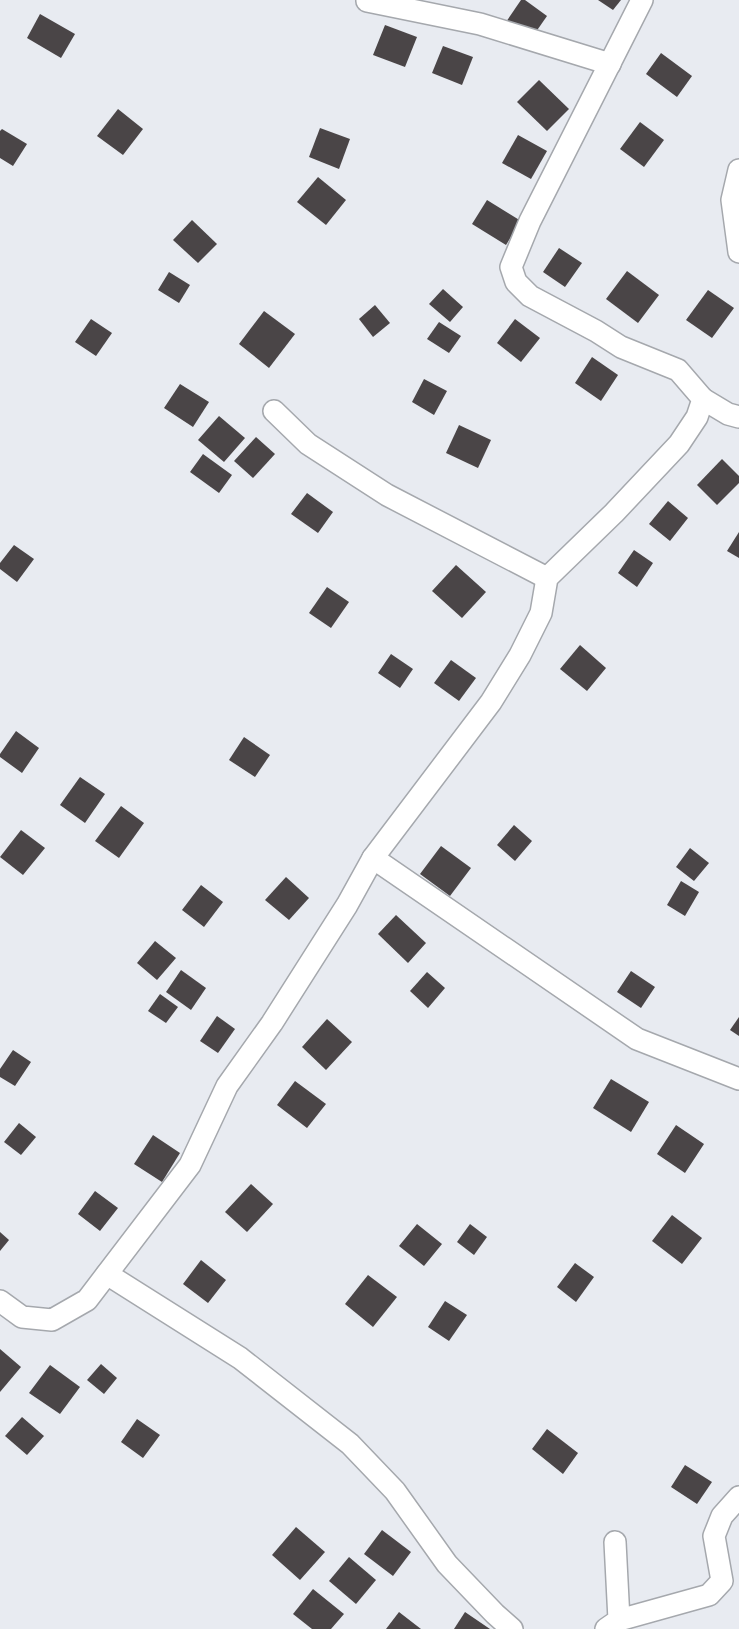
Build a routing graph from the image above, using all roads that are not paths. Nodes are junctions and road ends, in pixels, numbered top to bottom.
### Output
1 (642, 0) edge
2 (367, 2) edge
3 (610, 64) junction
4 (739, 170) edge
5 (739, 252) edge
6 (703, 399) junction
7 (274, 411) dead end
8 (739, 417) edge
9 (547, 578) junction
10 (373, 858) junction
11 (739, 1079) edge
12 (107, 1274) junction
13 (0, 1301) edge
14 (739, 1497) edge
15 (615, 1542) dead end
16 (730, 1587) edge
17 (613, 1625) edge
18 (512, 1629) edge

1 - 3 street
2 - 3 street
3 - 6 street
4 - 5 street
6 - 8 street
6 - 9 street
7 - 9 street
9 - 10 street
10 - 11 street
10 - 12 street
12 - 13 street
12 - 18 street
14 - 16 street
15 - 17 street
16 - 17 street

